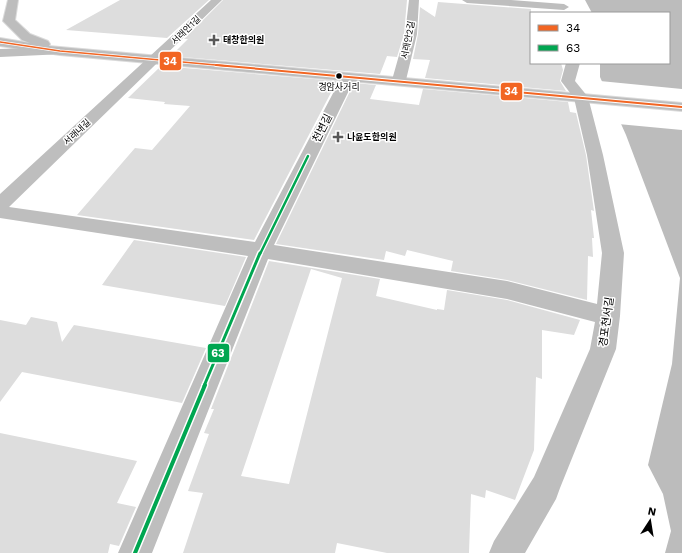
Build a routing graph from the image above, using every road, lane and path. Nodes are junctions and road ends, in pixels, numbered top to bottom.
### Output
1 (7, 0) edge
2 (13, 0) edge
3 (217, 0) edge
4 (414, 0) edge
5 (467, 0) edge
6 (0, 4) edge
7 (564, 7) edge
8 (0, 42) edge
9 (60, 51) junction
10 (0, 53) edge
11 (155, 59) junction
12 (573, 64) edge
13 (348, 78) junction
14 (399, 80) junction
15 (587, 98) junction
16 (682, 107) edge
17 (0, 205) edge
18 (0, 212) edge
19 (261, 250) junction
20 (608, 316) junction
21 (134, 553) edge
22 (506, 553) edge

1 - 6 main road
2 - 9 main road
3 - 11 street, 서래안1길
4 - 14 street, 서래안2길
5 - 7 street
8 - 9 main road
9 - 10 street
9 - 11 main road
11 - 13 main road
11 - 17 street, 서래내길
12 - 15 street
13 - 14 main road
13 - 19 street, 천변길
14 - 15 main road
15 - 16 main road
15 - 20 street, 경포천서길
18 - 19 street
19 - 20 street
19 - 21 street, 천변길
20 - 22 street, 경포천서길

